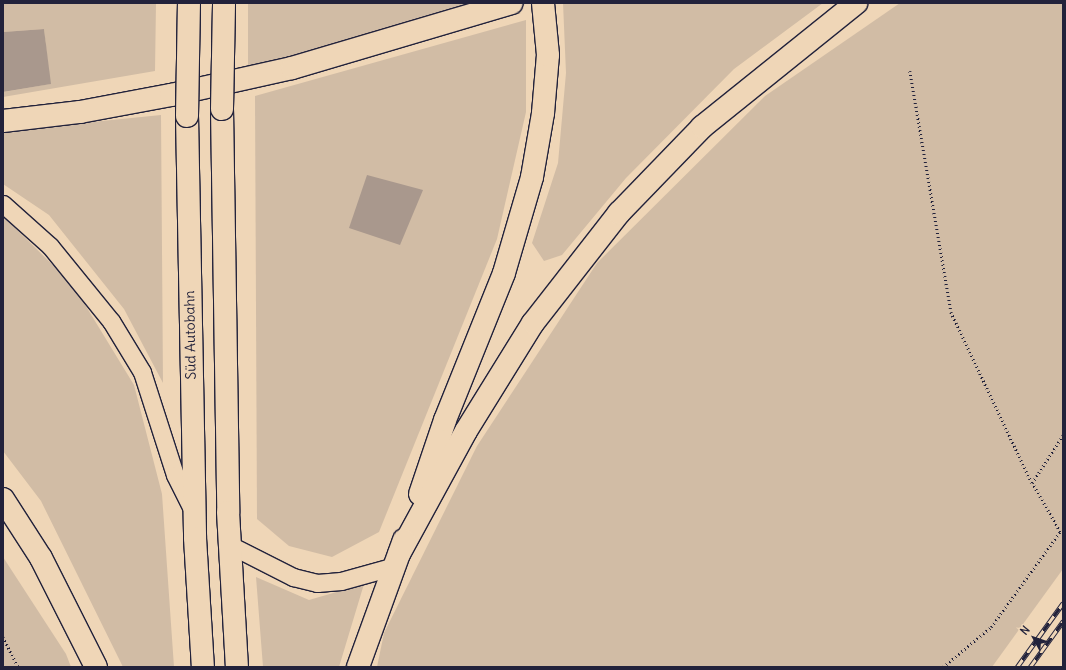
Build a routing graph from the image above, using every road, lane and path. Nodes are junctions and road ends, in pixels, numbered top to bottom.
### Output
1 (189, 3) edge
2 (224, 3) edge
3 (512, 3) edge
4 (543, 3) edge
5 (856, 3) edge
6 (910, 71) dead end
7 (3, 120) edge
8 (3, 204) edge
9 (1063, 435) edge
10 (1032, 483) junction
11 (3, 499) edge
12 (194, 513) junction
13 (230, 545) junction
14 (397, 560) junction
15 (3, 636) edge
16 (18, 667) edge
17 (96, 667) edge
18 (203, 667) edge
19 (237, 667) edge
20 (358, 667) edge
21 (944, 667) edge

1 - 12 highway, Süd Autobahn, bridge
2 - 13 highway, bridge
3 - 7 highway
4 - 14 highway
5 - 14 highway
6 - 10 path
8 - 12 lane
9 - 10 path
10 - 21 path
11 - 17 highway
12 - 18 highway, Süd Autobahn
13 - 14 lane
13 - 19 highway
14 - 20 highway
15 - 16 path

